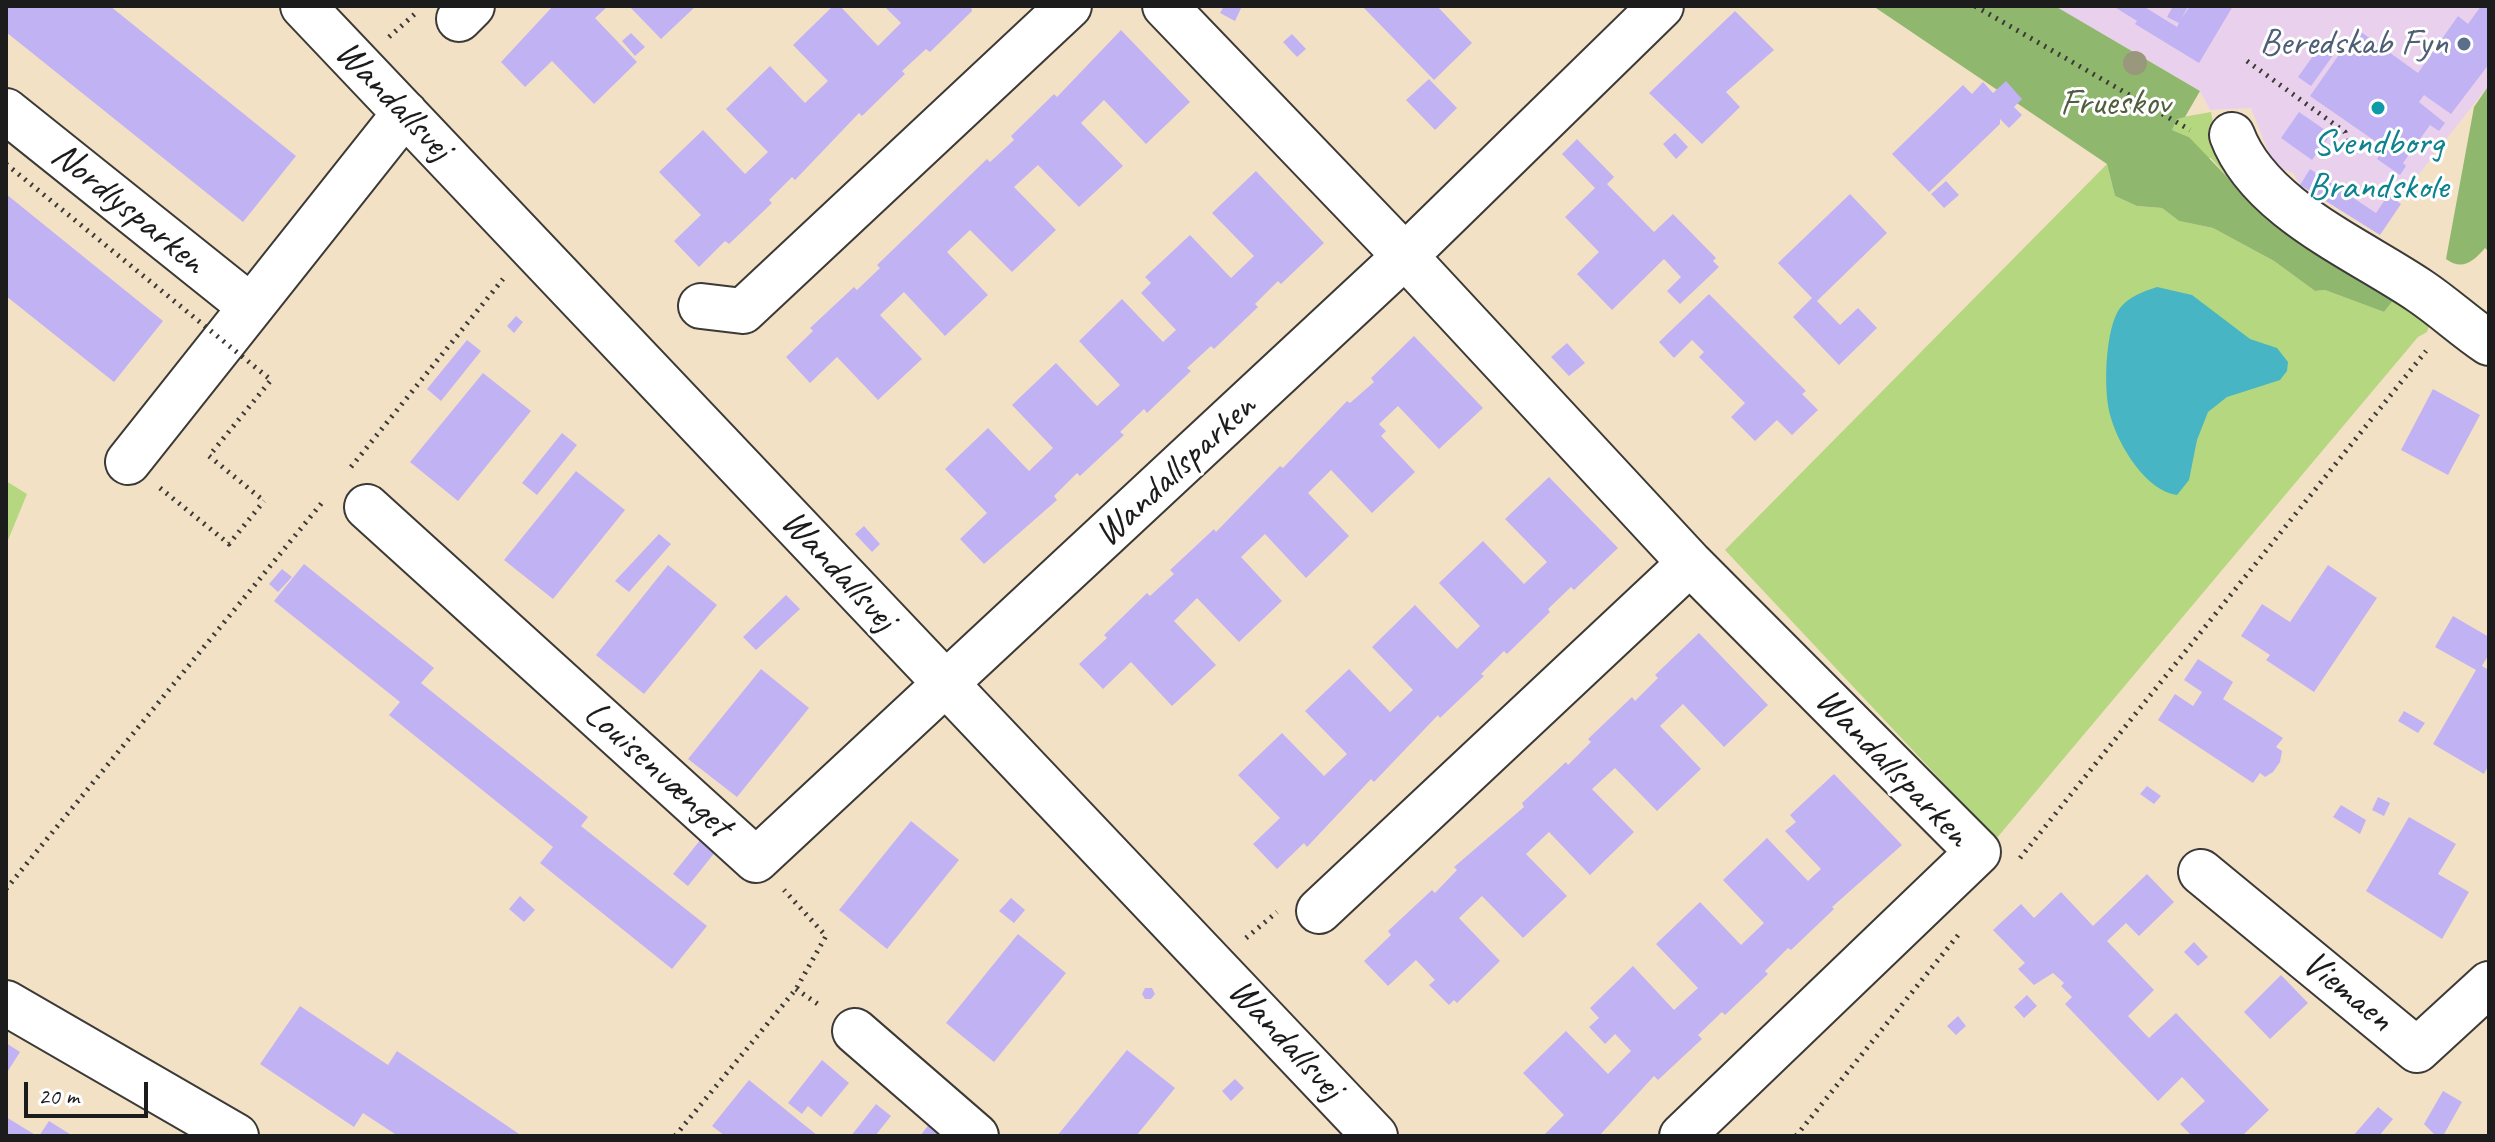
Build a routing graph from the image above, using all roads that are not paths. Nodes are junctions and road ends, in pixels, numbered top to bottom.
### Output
1 (303, 6) edge
2 (1069, 6) edge
3 (1165, 6) edge
4 (1661, 6) edge
5 (6, 111) edge
6 (405, 113) junction
7 (2232, 135) road end
8 (1405, 256) junction
9 (701, 306) dead end
10 (251, 307) junction
11 (2489, 343) edge
12 (128, 462) road end
13 (348, 490) road end
14 (1690, 563) junction
15 (946, 686) junction
16 (2201, 872) dead end
17 (1319, 911) dead end
18 (2489, 984) edge
19 (6, 1003) edge
20 (855, 1031) dead end
21 (236, 1136) edge
22 (976, 1136) edge
23 (1375, 1136) edge
24 (1682, 1136) edge

1 - 6 street, Wandallsvej
2 - 9 street
3 - 8 street, Wandallsparken
4 - 8 street, Wandallsparken
5 - 10 street, Nordlysparken
6 - 10 street
6 - 15 street, Wandallsvej
7 - 11 street
8 - 14 street, Wandallsparken
8 - 15 street, Wandallsparken
10 - 12 street
13 - 15 street, Louisenvænget
14 - 17 street
14 - 24 street, Wandallsparken
15 - 23 street, Wandallsvej
16 - 18 street, Viemaen
19 - 21 street
20 - 22 street

